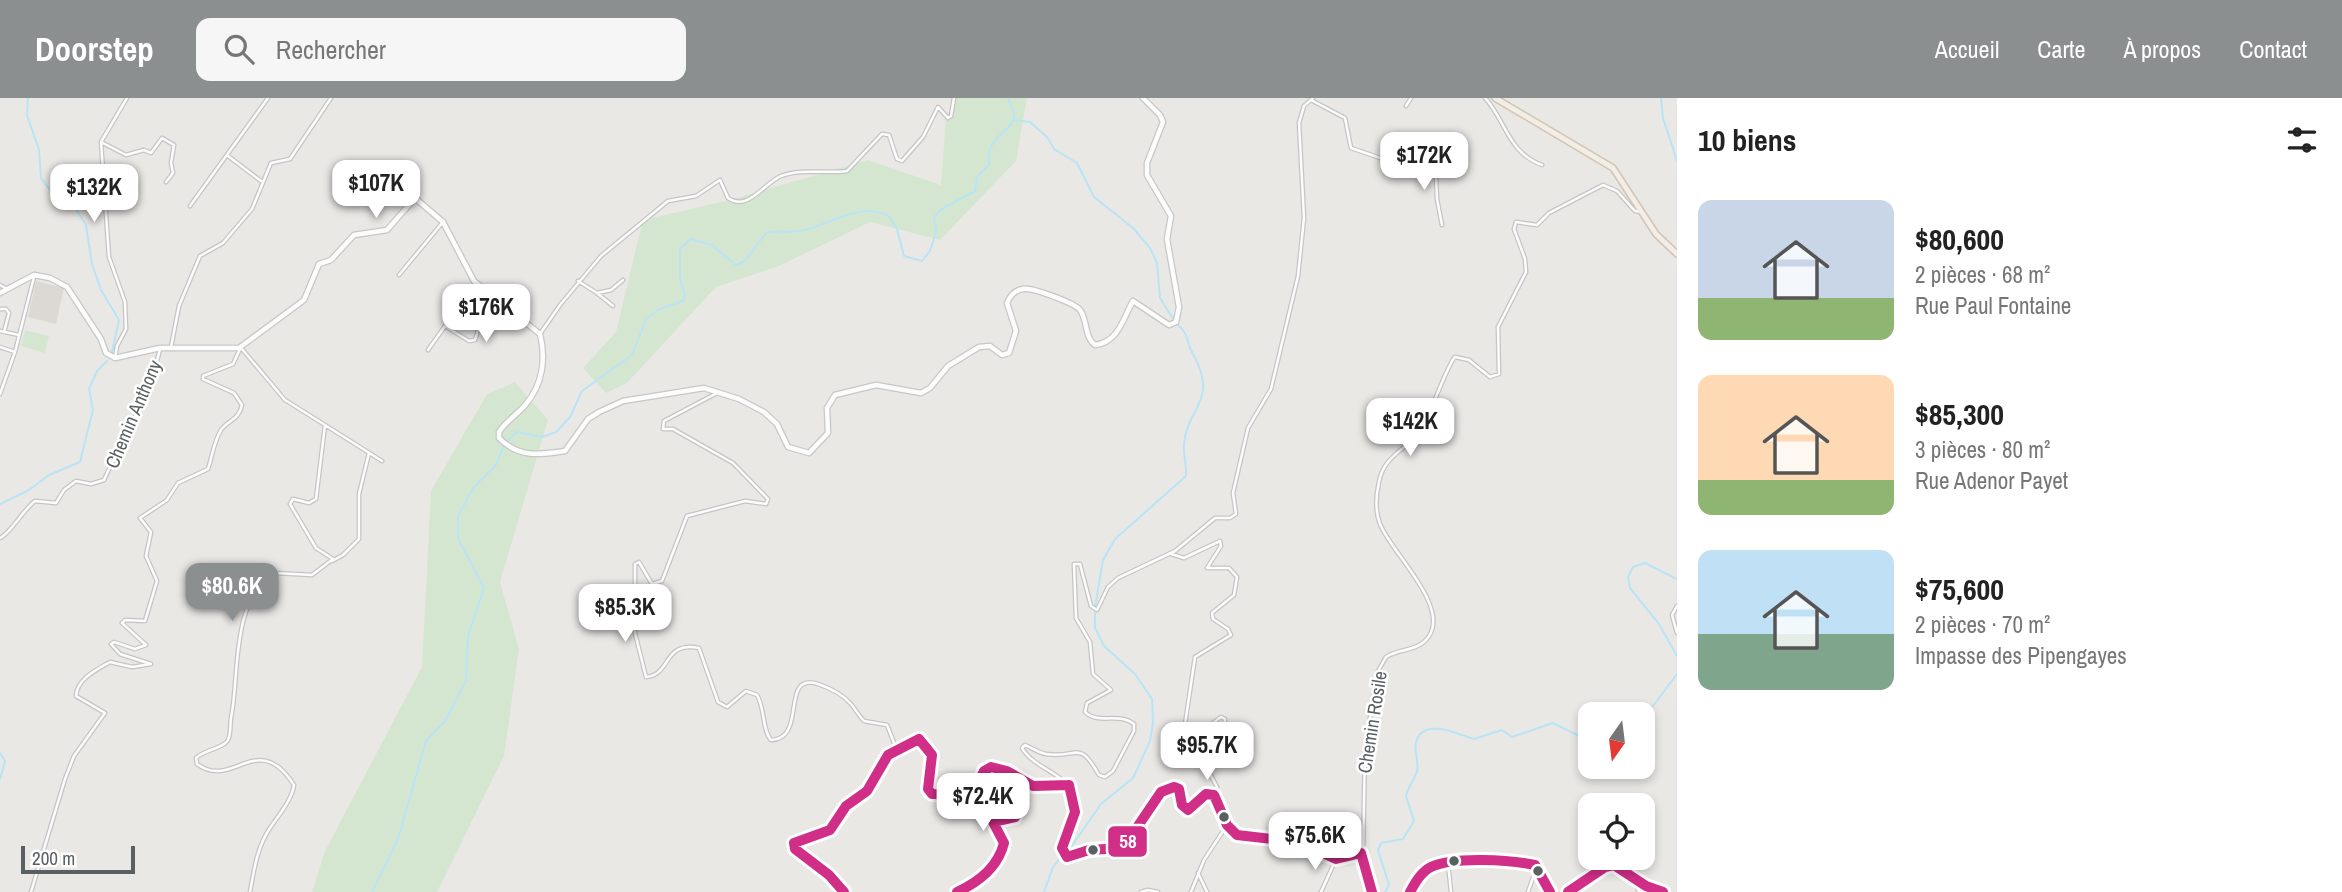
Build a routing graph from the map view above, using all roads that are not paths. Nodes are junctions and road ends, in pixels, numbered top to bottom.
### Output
1 (127, 98) edge
2 (268, 98) edge
3 (331, 98) edge
4 (954, 98) edge
5 (1143, 98) edge
6 (1411, 98) edge
7 (1485, 98) edge
8 (1494, 98) edge
9 (1312, 99) edge
10 (1406, 106) dead end
11 (101, 142) junction
12 (1465, 154) dead end
13 (228, 156) junction
14 (1435, 157) junction
15 (1542, 165) dead end
16 (261, 181) junction
17 (166, 183) dead end
18 (190, 206) dead end
19 (1642, 212) junction
20 (443, 222) junction
21 (1442, 225) dead end
22 (1677, 254) edge
23 (34, 275) junction
24 (399, 275) dead end
25 (623, 280) dead end
26 (474, 281) junction
27 (578, 281) junction
28 (0, 285) edge
29 (7, 289) junction
30 (0, 293) edge
31 (597, 293) junction
32 (613, 306) dead end
33 (0, 309) edge
34 (2, 331) edge
35 (540, 334) junction
36 (19, 335) junction
37 (0, 347) edge
38 (171, 347) junction
39 (160, 348) junction
40 (239, 348) junction
41 (428, 351) dead end
42 (15, 352) junction
43 (115, 358) junction
44 (720, 391) junction
45 (0, 394) edge
46 (325, 425) junction
47 (369, 453) junction
48 (382, 461) dead end
49 (0, 538) edge
50 (1171, 554) junction
51 (332, 561) junction
52 (1677, 606) edge
53 (1677, 633) edge
54 (896, 748) junction
55 (1017, 777) junction
56 (1069, 785) junction
57 (1216, 796) junction
58 (1227, 825) junction
59 (1363, 854) junction
60 (1336, 859) junction
61 (1448, 863) junction
62 (1537, 866) junction
63 (1198, 873) junction
64 (1632, 877) junction
65 (32, 892) edge
66 (250, 892) edge
67 (844, 892) edge
68 (957, 892) edge
69 (1141, 892) edge
70 (1158, 892) edge
71 (1191, 892) edge
72 (1207, 892) edge
73 (1321, 892) edge
74 (1371, 892) edge
75 (1410, 892) edge
76 (1451, 892) edge
77 (1528, 892) edge
78 (1550, 892) edge
79 (1568, 892) edge
80 (1639, 892) edge
81 (1662, 892) edge

1 - 11 street
2 - 13 street
3 - 16 street
4 - 27 street
5 - 44 main road
6 - 10 street
7 - 15 street
8 - 19 main road
9 - 14 street
9 - 50 street
11 - 17 street
11 - 43 street
12 - 14 street
13 - 16 street
13 - 18 street
14 - 21 street
16 - 38 street
19 - 22 main road
19 - 59 street, Chemin Rosile
20 - 24 street
20 - 26 main road
20 - 40 main road
23 - 29 main road
23 - 36 street
23 - 43 main road
25 - 31 street
26 - 35 main road
26 - 41 street
27 - 31 street
27 - 35 street
28 - 29 street
29 - 30 main road
31 - 32 street
33 - 34 street
34 - 36 street
35 - 44 main road
36 - 42 street
37 - 42 street
38 - 39 main road
38 - 40 main road
39 - 43 main road
39 - 49 street, Chemin Anthony
40 - 46 street
40 - 65 street
42 - 45 street
44 - 54 street
46 - 47 street
46 - 51 street
47 - 48 street
47 - 51 street
50 - 56 street
50 - 57 street
51 - 66 street
52 - 53 street
54 - 55 street
54 - 67 street
55 - 56 street
55 - 68 street
56 - 57 street
57 - 58 street
58 - 60 street
58 - 63 street
59 - 60 street
59 - 74 street
60 - 73 street
61 - 62 street
61 - 75 street
61 - 76 street
62 - 77 street
62 - 78 street
63 - 71 street
63 - 72 street
64 - 79 street
64 - 80 street
64 - 81 street
69 - 70 street

